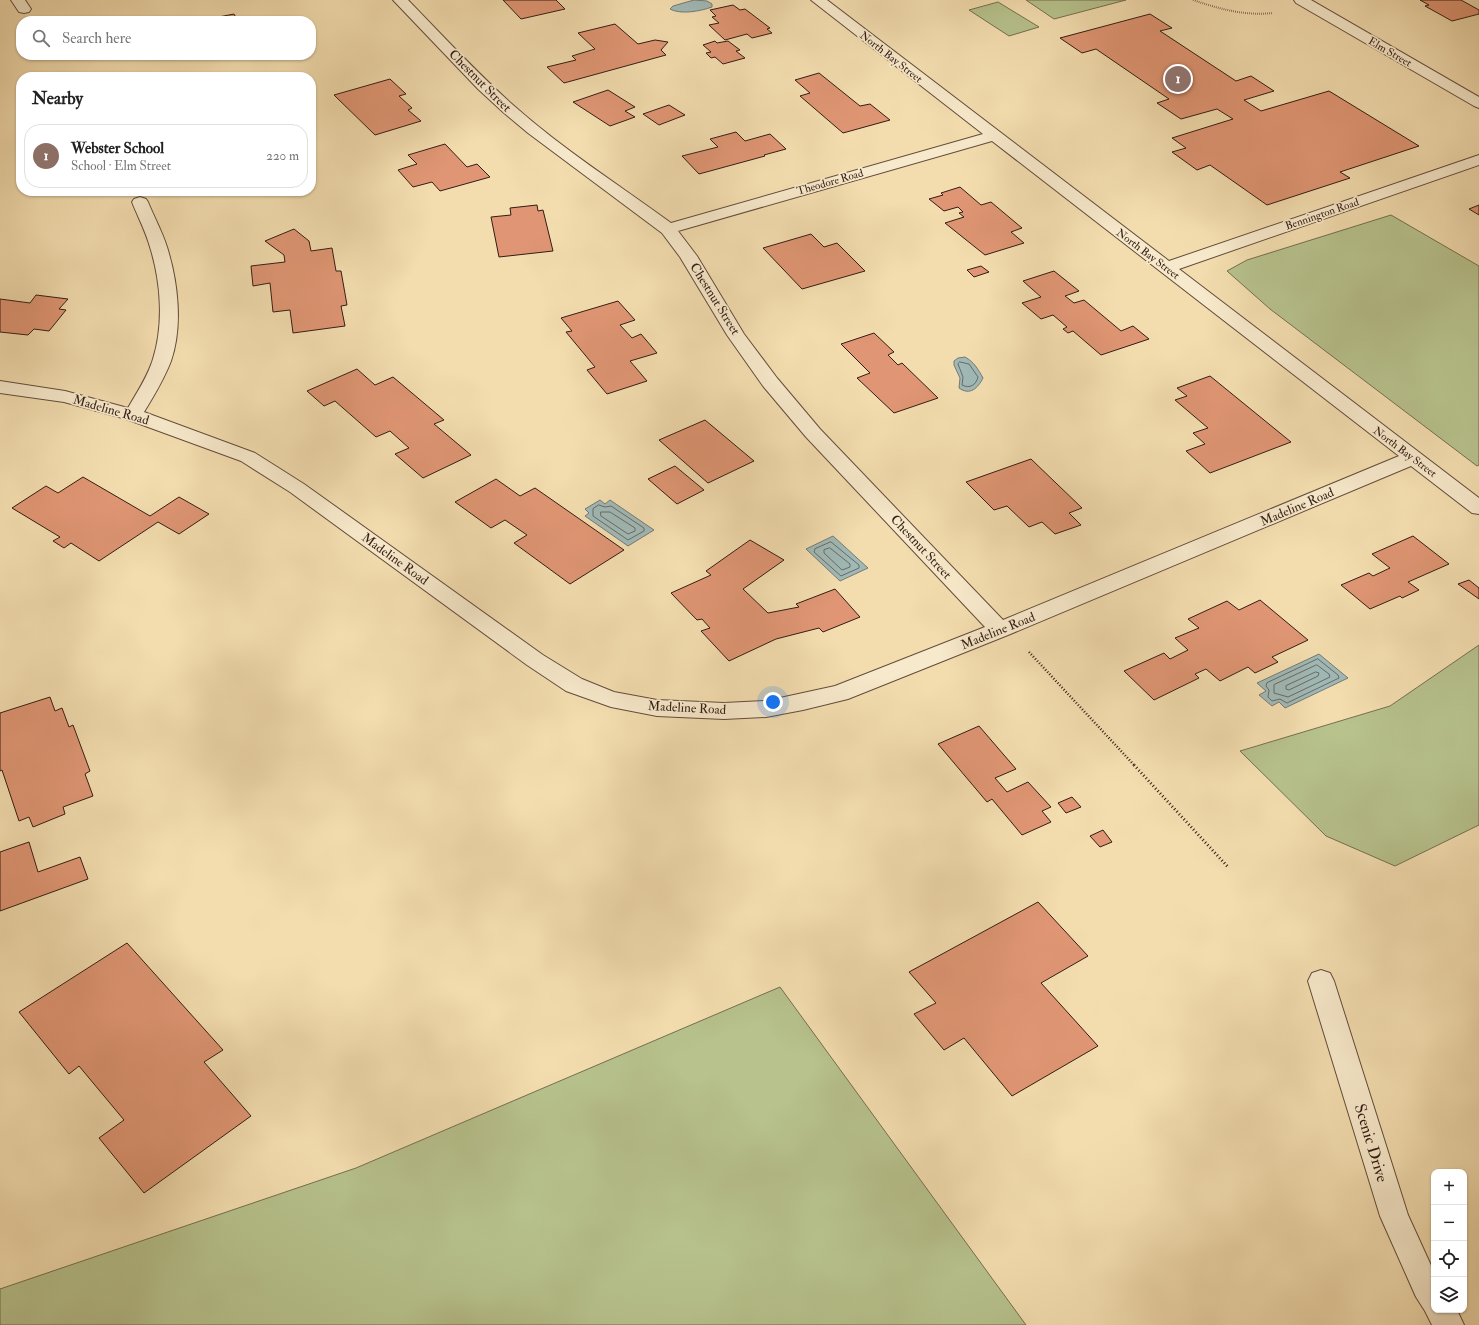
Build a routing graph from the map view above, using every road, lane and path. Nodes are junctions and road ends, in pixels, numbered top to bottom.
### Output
1 (400, 0) edge
2 (818, 0) edge
3 (1193, 0) edge
4 (1301, 0) edge
5 (1273, 13) dead end
6 (1479, 103) edge
7 (993, 136) junction
8 (1479, 160) edge
9 (140, 202) dead end
10 (668, 229) junction
11 (1166, 268) junction
12 (0, 387) edge
13 (133, 415) junction
14 (1412, 458) junction
15 (1479, 508) edge
16 (1000, 630) junction
17 (1029, 652) dead end
18 (1228, 867) dead end
19 (1321, 981) dead end
20 (1431, 1295) edge
21 (1442, 1313) edge
22 (1448, 1325) edge

1 - 10 street, Chestnut Street
2 - 7 street, North Bay Street
3 - 5 path
4 - 6 street, Elm Street
7 - 10 street, Theodore Road
7 - 11 street, North Bay Street
8 - 11 street, Bennington Road
9 - 13 street
10 - 16 street, Chestnut Street
11 - 14 street, North Bay Street
12 - 13 street, Madeline Road
13 - 16 street, Madeline Road
14 - 15 street, North Bay Street
14 - 16 street, Madeline Road
17 - 18 path
19 - 20 street, Scenic Drive
21 - 22 street

